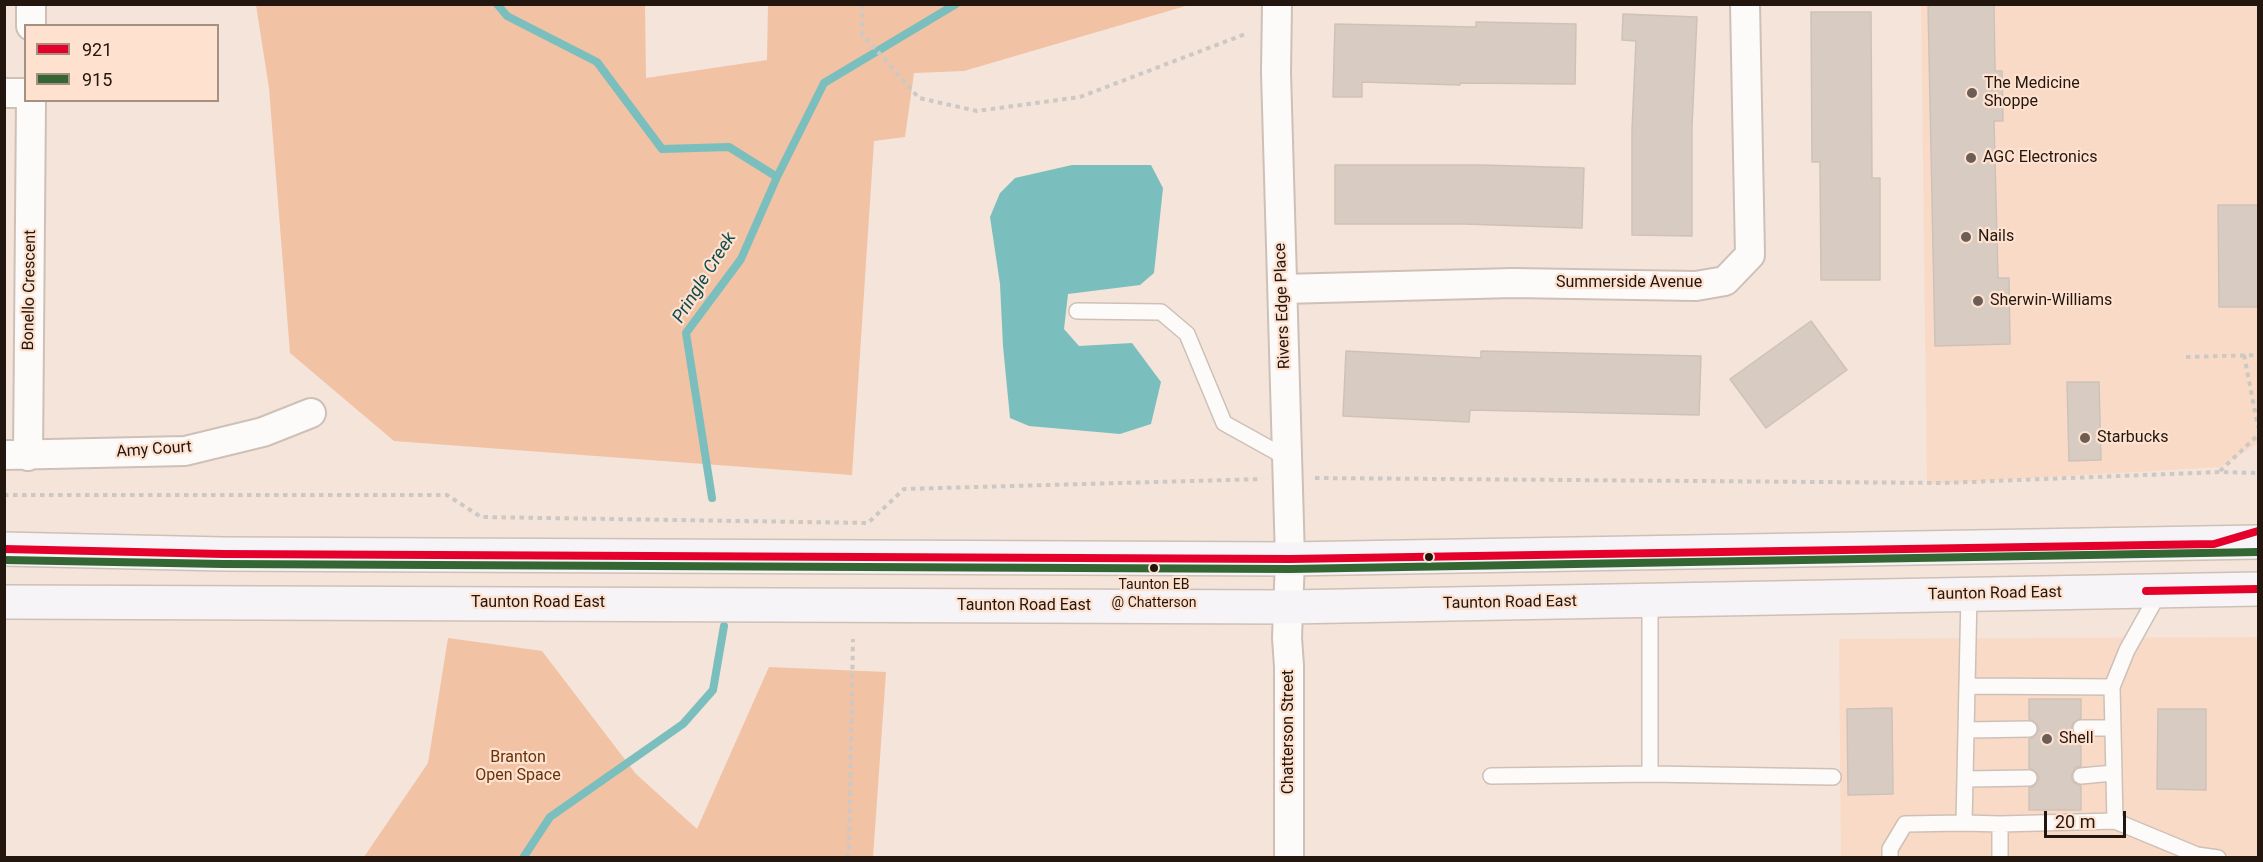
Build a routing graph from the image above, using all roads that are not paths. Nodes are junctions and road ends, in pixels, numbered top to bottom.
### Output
1 (31, 4) edge
2 (1745, 4) edge
3 (1277, 13) edge
4 (31, 24) edge
5 (4, 93) edge
6 (24, 93) edge
7 (32, 102) edge
8 (1282, 289) junction
9 (1077, 311) dead end
10 (311, 413) dead end
11 (16, 456) edge
12 (1287, 468) junction
13 (2259, 531) edge
14 (2259, 542) edge
15 (2214, 544) junction
16 (4, 549) edge
17 (223, 554) junction
18 (1290, 559) junction
19 (2259, 589) edge
20 (2212, 590) junction
21 (2160, 591) junction
22 (1969, 594) junction
23 (1650, 601) junction
24 (4, 602) edge
25 (225, 602) junction
26 (1289, 607) junction
27 (2259, 607) edge
28 (1968, 686) junction
29 (2112, 687) junction
30 (2081, 728) dead end
31 (2113, 728) junction
32 (2029, 729) dead end
33 (1967, 730) junction
34 (2113, 773) junction
35 (1650, 774) junction
36 (1491, 776) dead end
37 (2081, 776) dead end
38 (1833, 777) dead end
39 (2029, 778) dead end
40 (1966, 779) junction
41 (2115, 821) junction
42 (1964, 823) junction
43 (2000, 825) junction
44 (2196, 856) edge
45 (1289, 858) edge
46 (1890, 858) edge
47 (2000, 858) edge
48 (2218, 858) edge

1 - 4 street
2 - 8 street, Summerside Avenue
3 - 8 street, Rivers Edge Place
5 - 6 street
7 - 11 street, Bonello Crescent
8 - 12 street, Rivers Edge Place
9 - 12 lane
10 - 11 street, Amy Court
12 - 18 street, Rivers Edge Place
13 - 15 main road
14 - 15 main road
15 - 18 main road
16 - 17 main road
17 - 18 main road
17 - 25 main road
18 - 26 street, Rivers Edge Place
19 - 20 main road, Taunton Road East
20 - 21 main road, Taunton Road East
20 - 27 main road
21 - 22 main road, Taunton Road East
21 - 29 lane
22 - 23 main road, Taunton Road East
22 - 28 lane
23 - 26 main road, Taunton Road East
23 - 35 lane
24 - 25 main road, Taunton Road East
25 - 26 main road, Taunton Road East
26 - 45 street, Chatterson Street
28 - 29 lane
28 - 33 lane
29 - 31 lane
30 - 31 lane
31 - 34 lane
32 - 33 lane
33 - 40 lane
34 - 37 lane
34 - 41 lane
35 - 36 lane
35 - 38 lane
39 - 40 lane
40 - 42 lane
41 - 43 lane
41 - 44 lane
42 - 43 lane
42 - 46 lane
43 - 47 lane
44 - 48 lane

